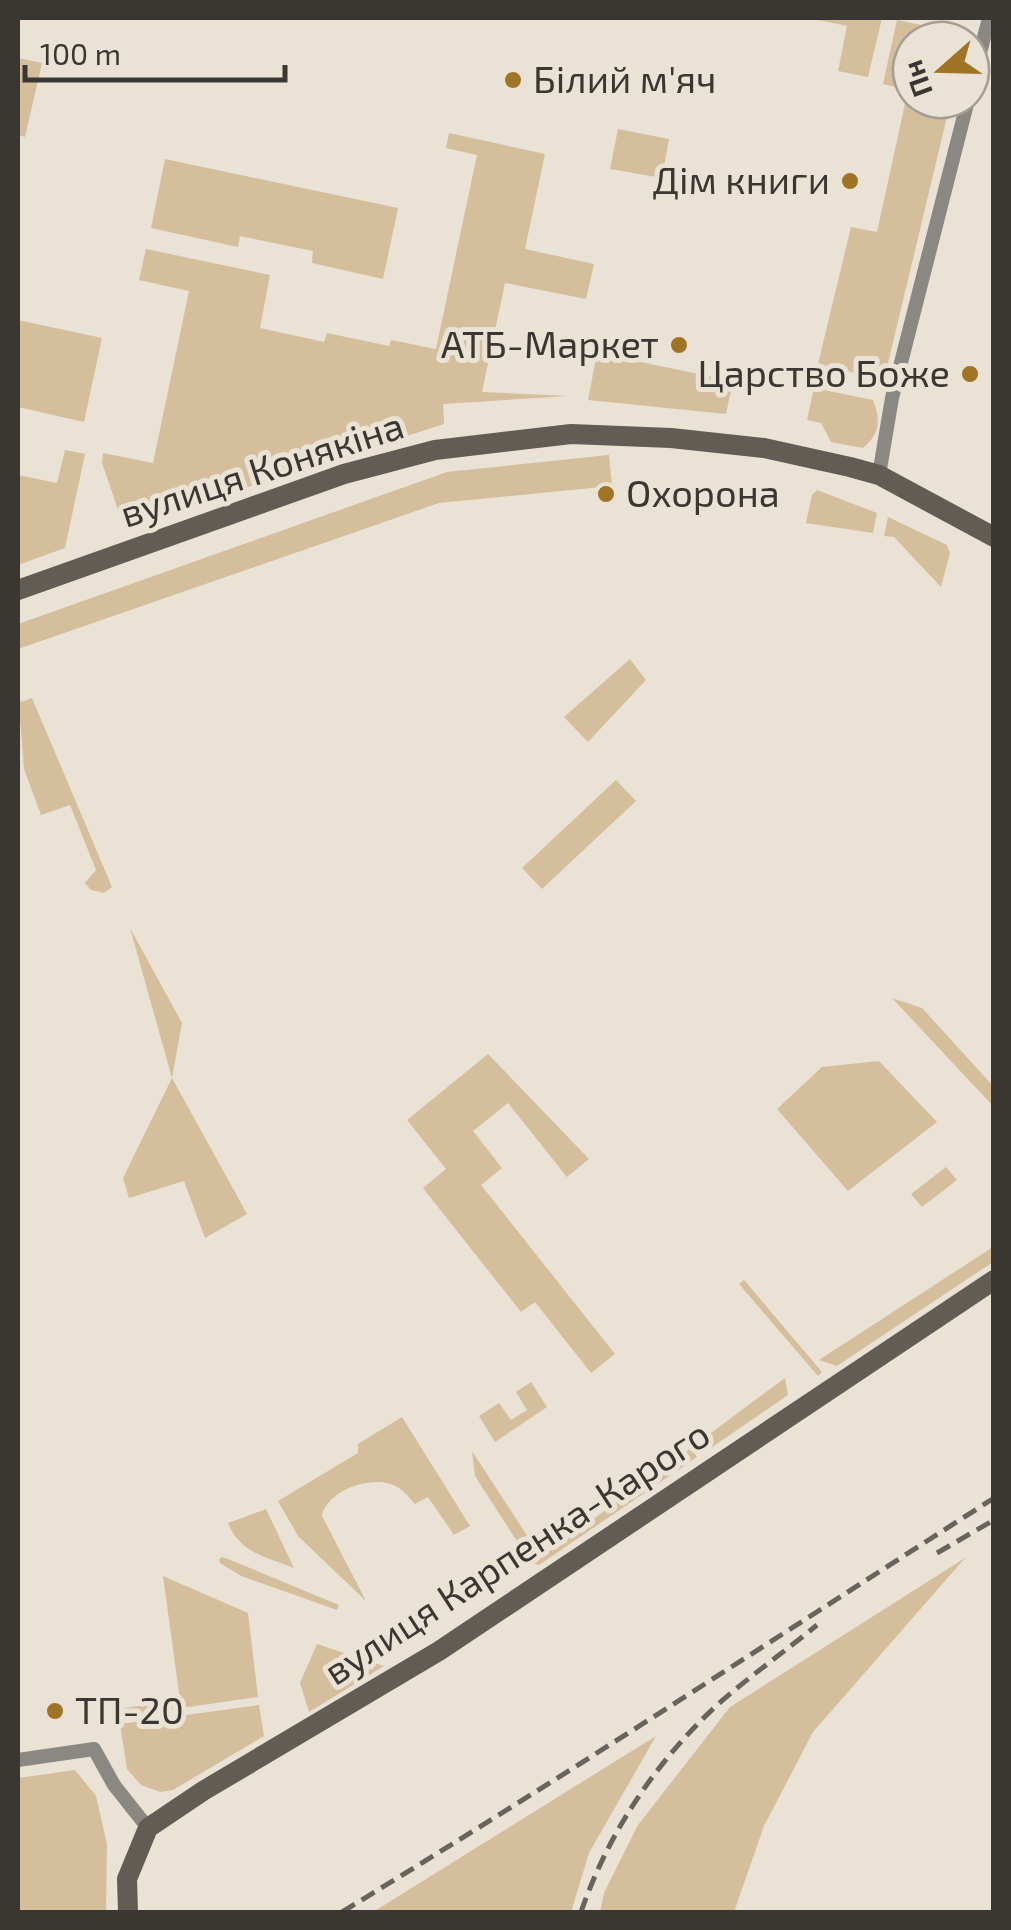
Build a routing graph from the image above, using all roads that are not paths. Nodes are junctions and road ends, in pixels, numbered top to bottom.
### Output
1 (963, 120) edge
2 (879, 475) junction
3 (994, 538) edge
4 (18, 590) edge
5 (994, 1280) edge
6 (18, 1760) edge
7 (148, 1828) junction
8 (128, 1912) edge

1 - 2 street
2 - 3 main road, вулиця Конякіна
2 - 4 main road, вулиця Конякіна
5 - 7 main road, вулиця Карпенка-Карого
6 - 7 street
7 - 8 main road

